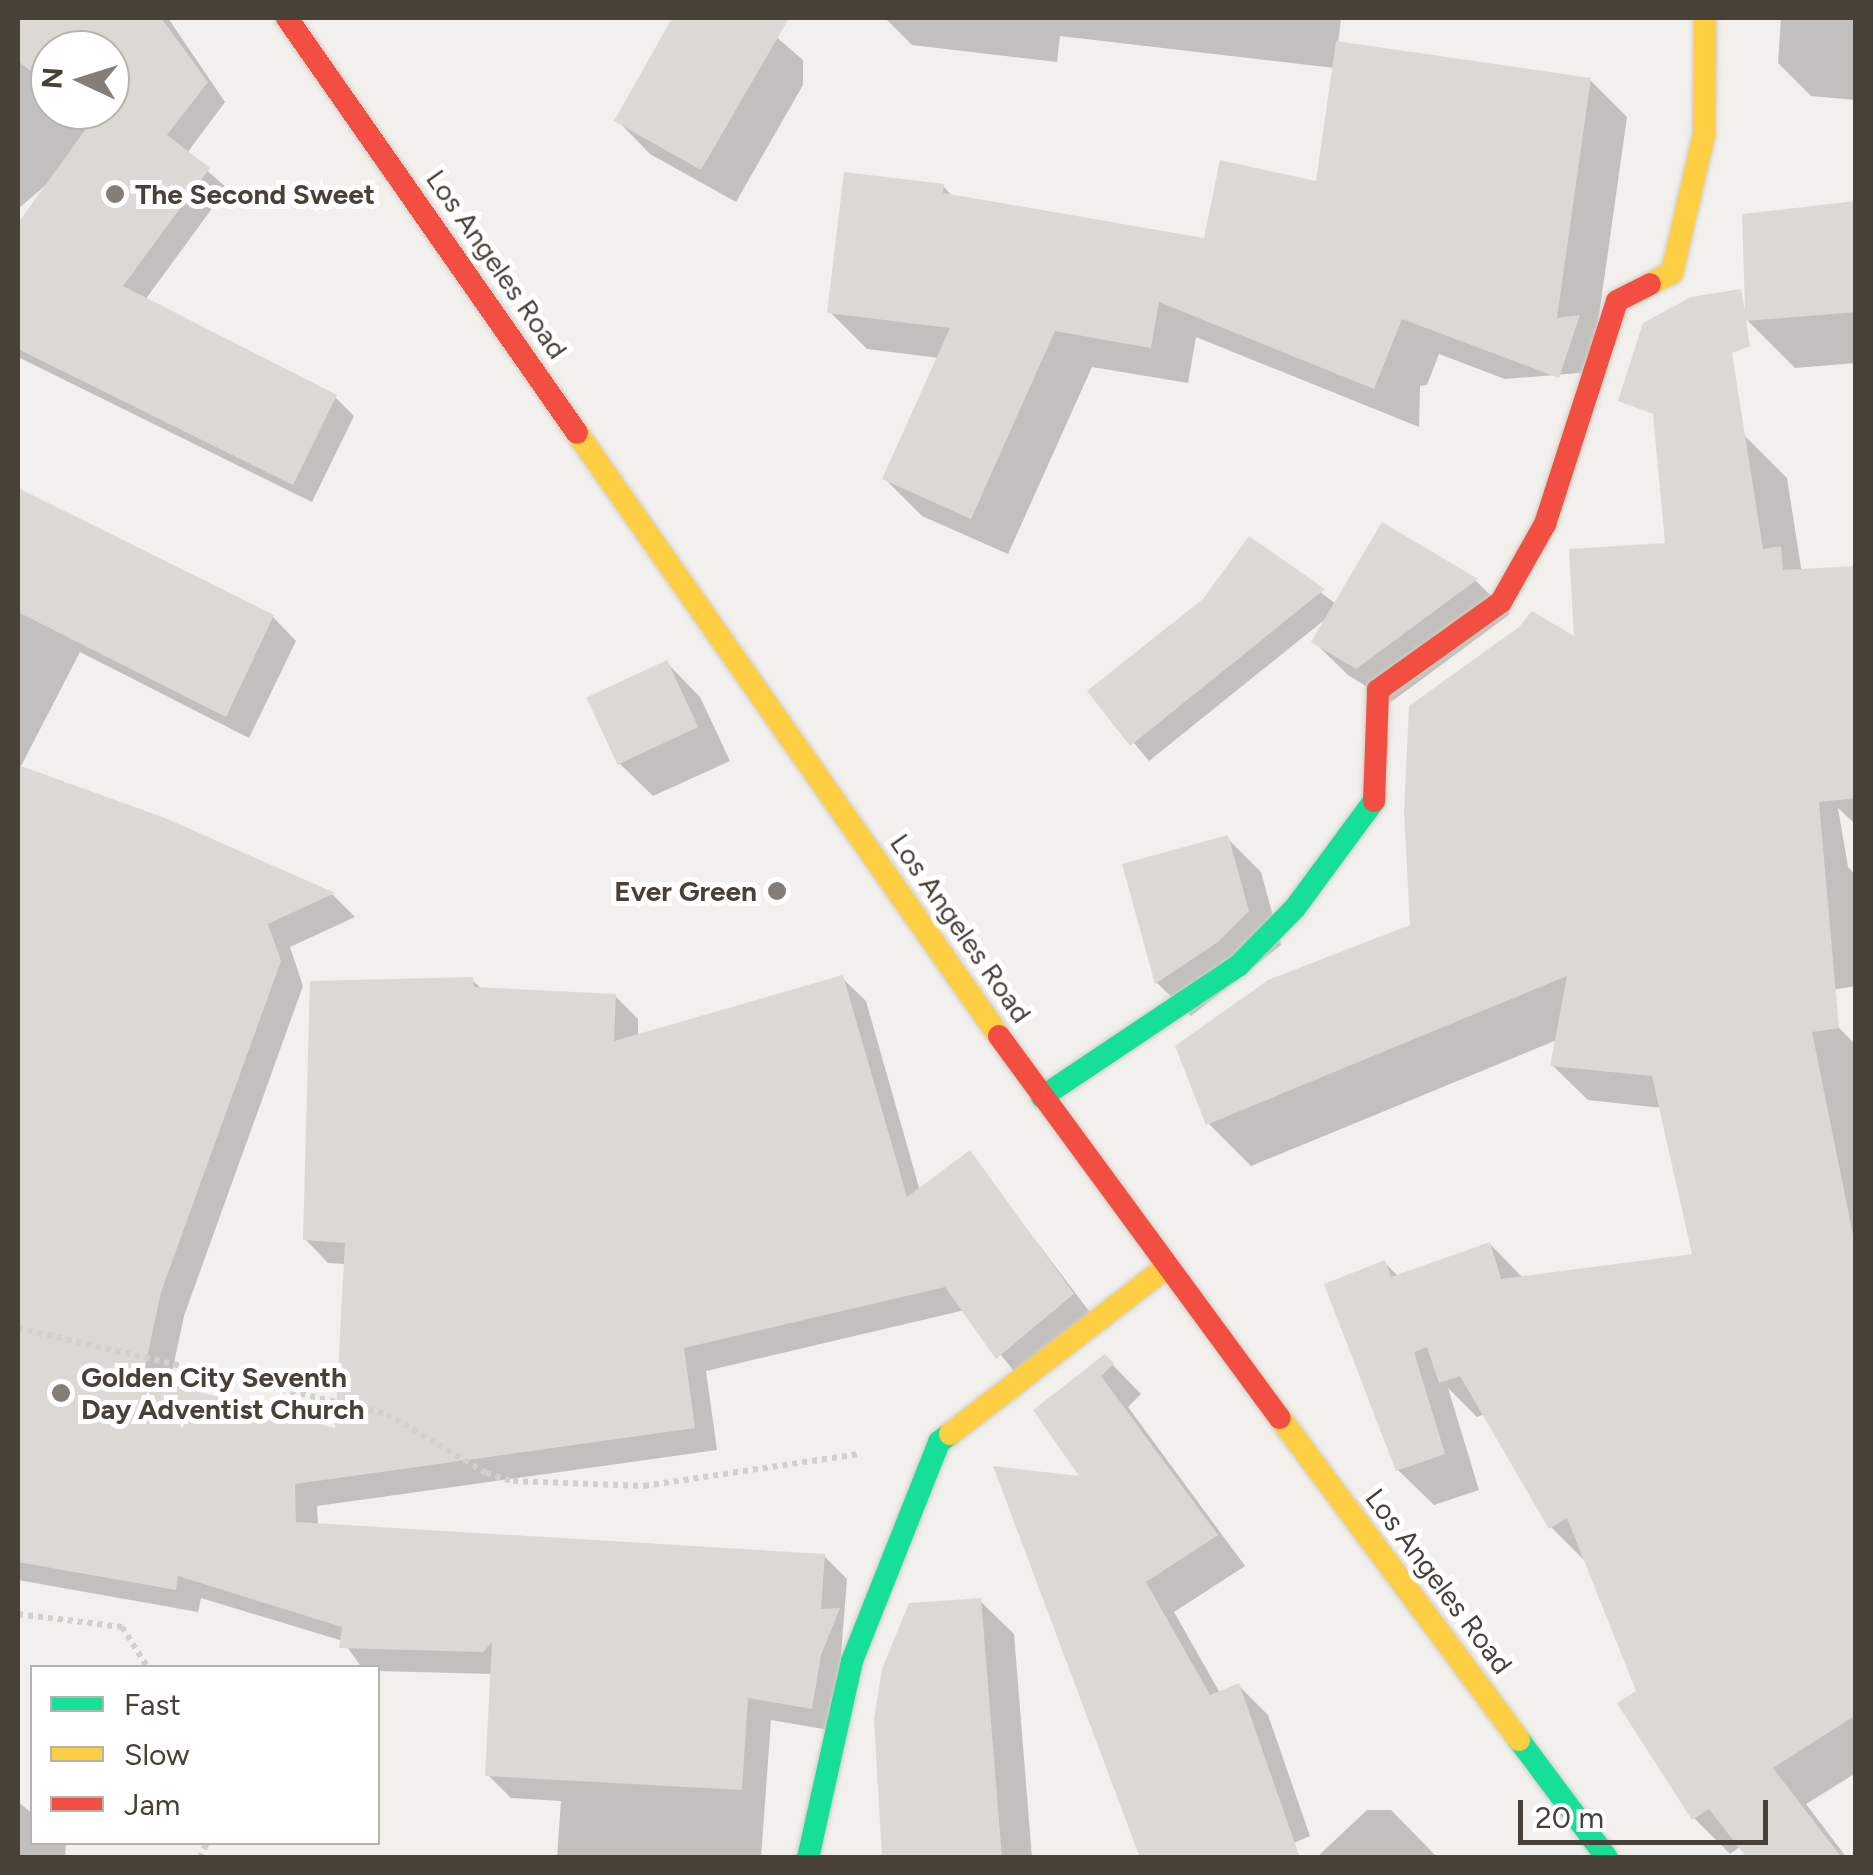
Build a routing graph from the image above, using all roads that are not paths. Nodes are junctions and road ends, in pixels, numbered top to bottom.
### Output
1 (287, 18) edge
2 (1705, 18) edge
3 (1042, 1097) junction
4 (1168, 1267) junction
5 (808, 1858) edge
6 (1607, 1858) edge

1 - 3 main road, Los Angeles Road
2 - 3 main road
3 - 4 main road, Los Angeles Road
4 - 5 main road
4 - 6 main road, Los Angeles Road

